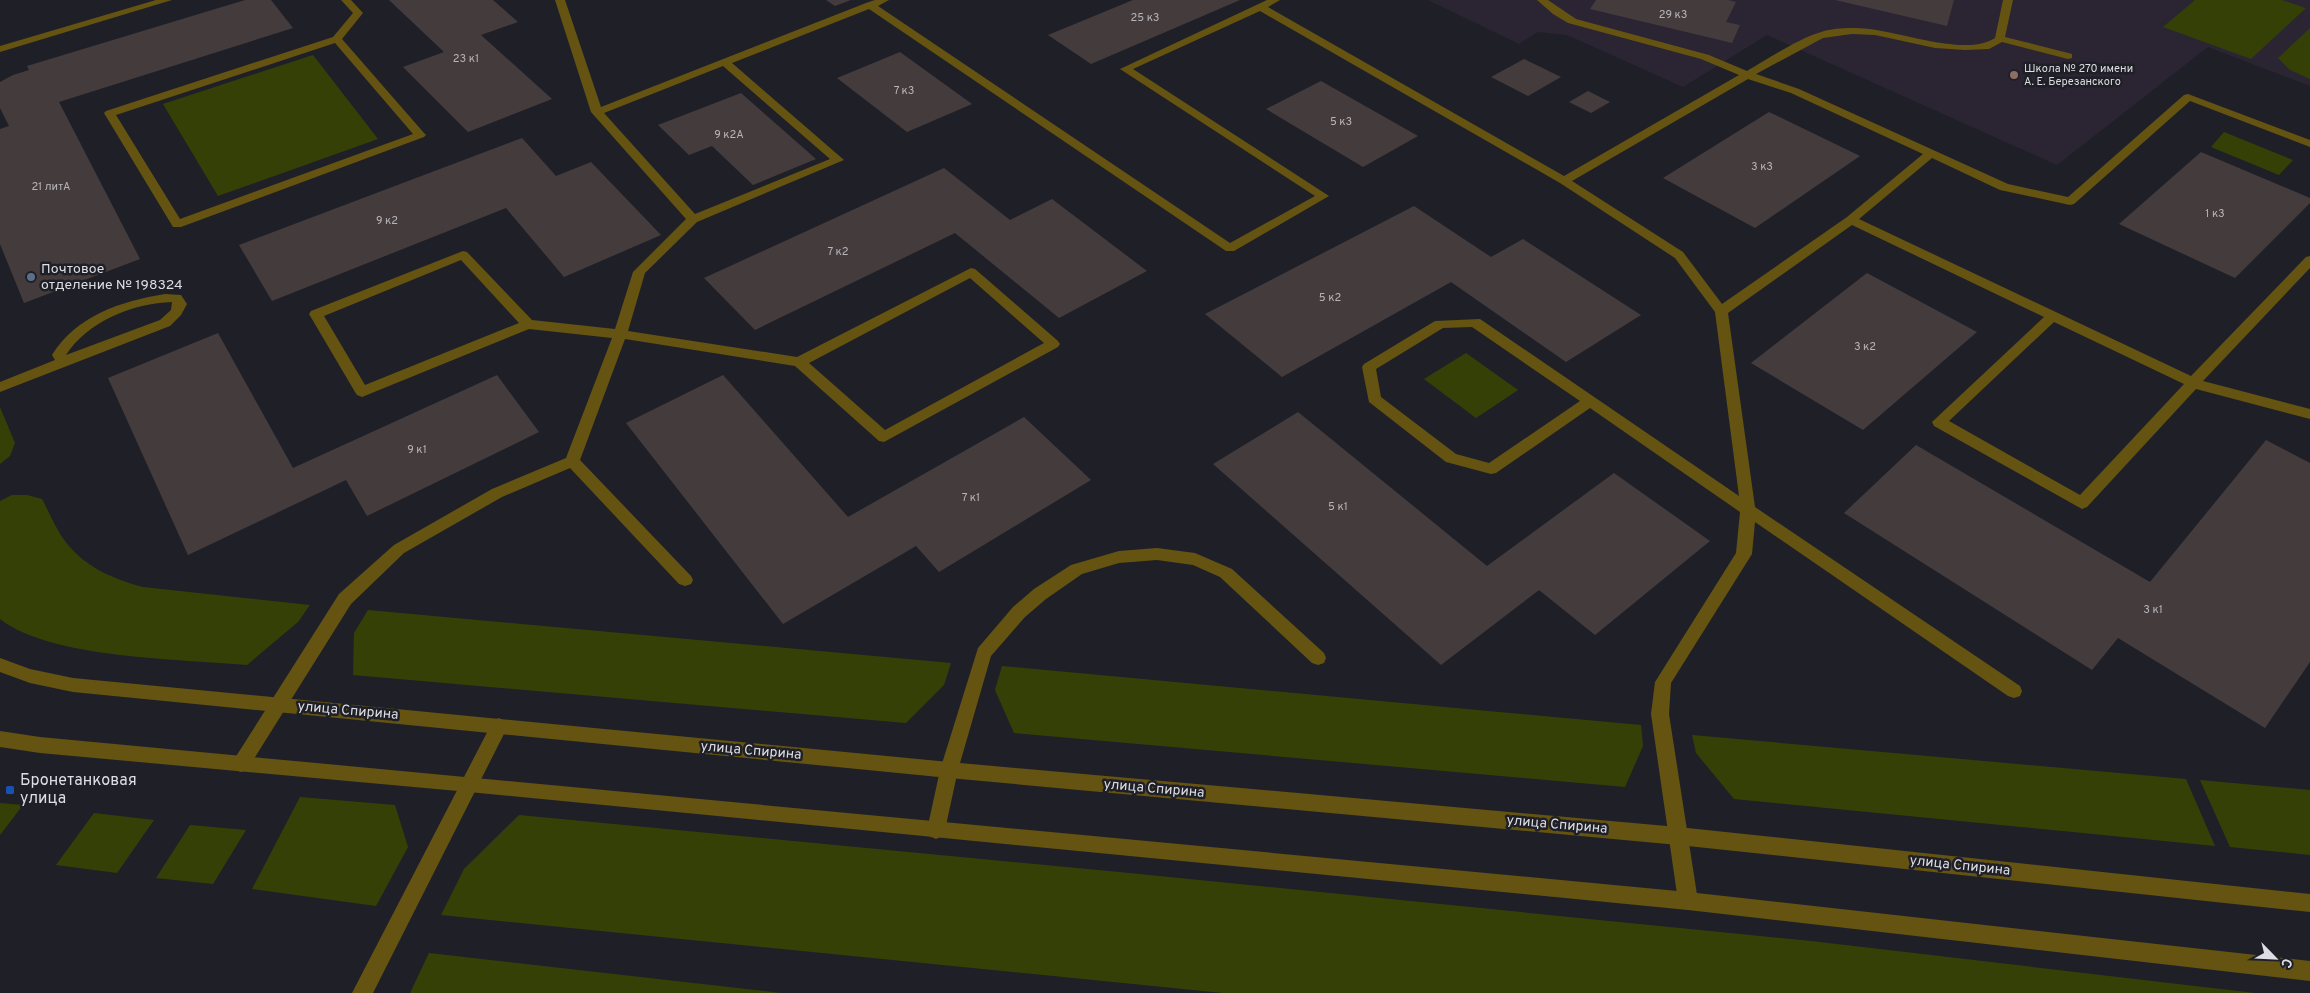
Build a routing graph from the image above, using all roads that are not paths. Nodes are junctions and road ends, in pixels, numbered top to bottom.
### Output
1 (167, 0) edge
2 (346, 0) edge
3 (560, 0) edge
4 (884, 0) edge
5 (1275, 0) edge
6 (1542, 0) edge
7 (2008, 0) edge
8 (870, 5) junction
9 (1260, 8) junction
10 (337, 39) junction
11 (2000, 39) junction
12 (0, 49) edge
13 (2068, 56) dead end
14 (725, 62) junction
15 (1747, 75) junction
16 (597, 112) junction
17 (2310, 144) edge
18 (1932, 153) junction
19 (1564, 181) junction
20 (693, 220) junction
21 (1851, 220) junction
22 (2310, 260) edge
23 (1721, 311) junction
24 (2053, 316) junction
25 (528, 324) junction
26 (620, 334) junction
27 (63, 362) junction
28 (799, 362) junction
29 (2193, 383) junction
30 (0, 387) edge
31 (1589, 402) junction
32 (2310, 414) edge
33 (572, 461) junction
34 (1748, 510) junction
35 (685, 580) dead end
36 (1318, 658) dead end
37 (0, 665) edge
38 (2014, 691) dead end
39 (278, 705) junction
40 (499, 726) junction
41 (0, 739) edge
42 (241, 764) junction
43 (949, 770) junction
44 (469, 784) junction
45 (936, 830) junction
46 (1678, 836) junction
47 (1688, 901) junction
48 (2310, 903) edge
49 (2310, 971) edge
50 (362, 993) edge

1 - 12 street
2 - 10 street
3 - 16 street
4 - 8 street
5 - 9 street
6 - 15 street
7 - 11 street
8 - 9 street
8 - 14 street
9 - 19 street
10 - 10 street
11 - 13 street
11 - 15 street
14 - 16 street
14 - 20 street
15 - 18 street
15 - 19 street
16 - 20 street
17 - 18 street
18 - 21 street
19 - 23 street
20 - 26 street
21 - 23 street
21 - 24 street
22 - 29 street
23 - 34 street
24 - 29 street
24 - 29 street
25 - 25 street
25 - 26 street
26 - 28 street
26 - 33 street
27 - 27 street
27 - 30 street
28 - 28 street
29 - 32 street
31 - 31 street
31 - 34 street
33 - 35 street
33 - 39 street
34 - 38 street
34 - 46 street
36 - 43 street
37 - 39 street, улица Спирина
39 - 40 street, улица Спирина
39 - 42 street
40 - 43 street, улица Спирина
40 - 44 street
41 - 42 street
42 - 44 street
43 - 45 street
43 - 46 street, улица Спирина
44 - 45 street
44 - 50 street
45 - 47 street
46 - 47 street
46 - 48 street, улица Спирина
47 - 49 street

